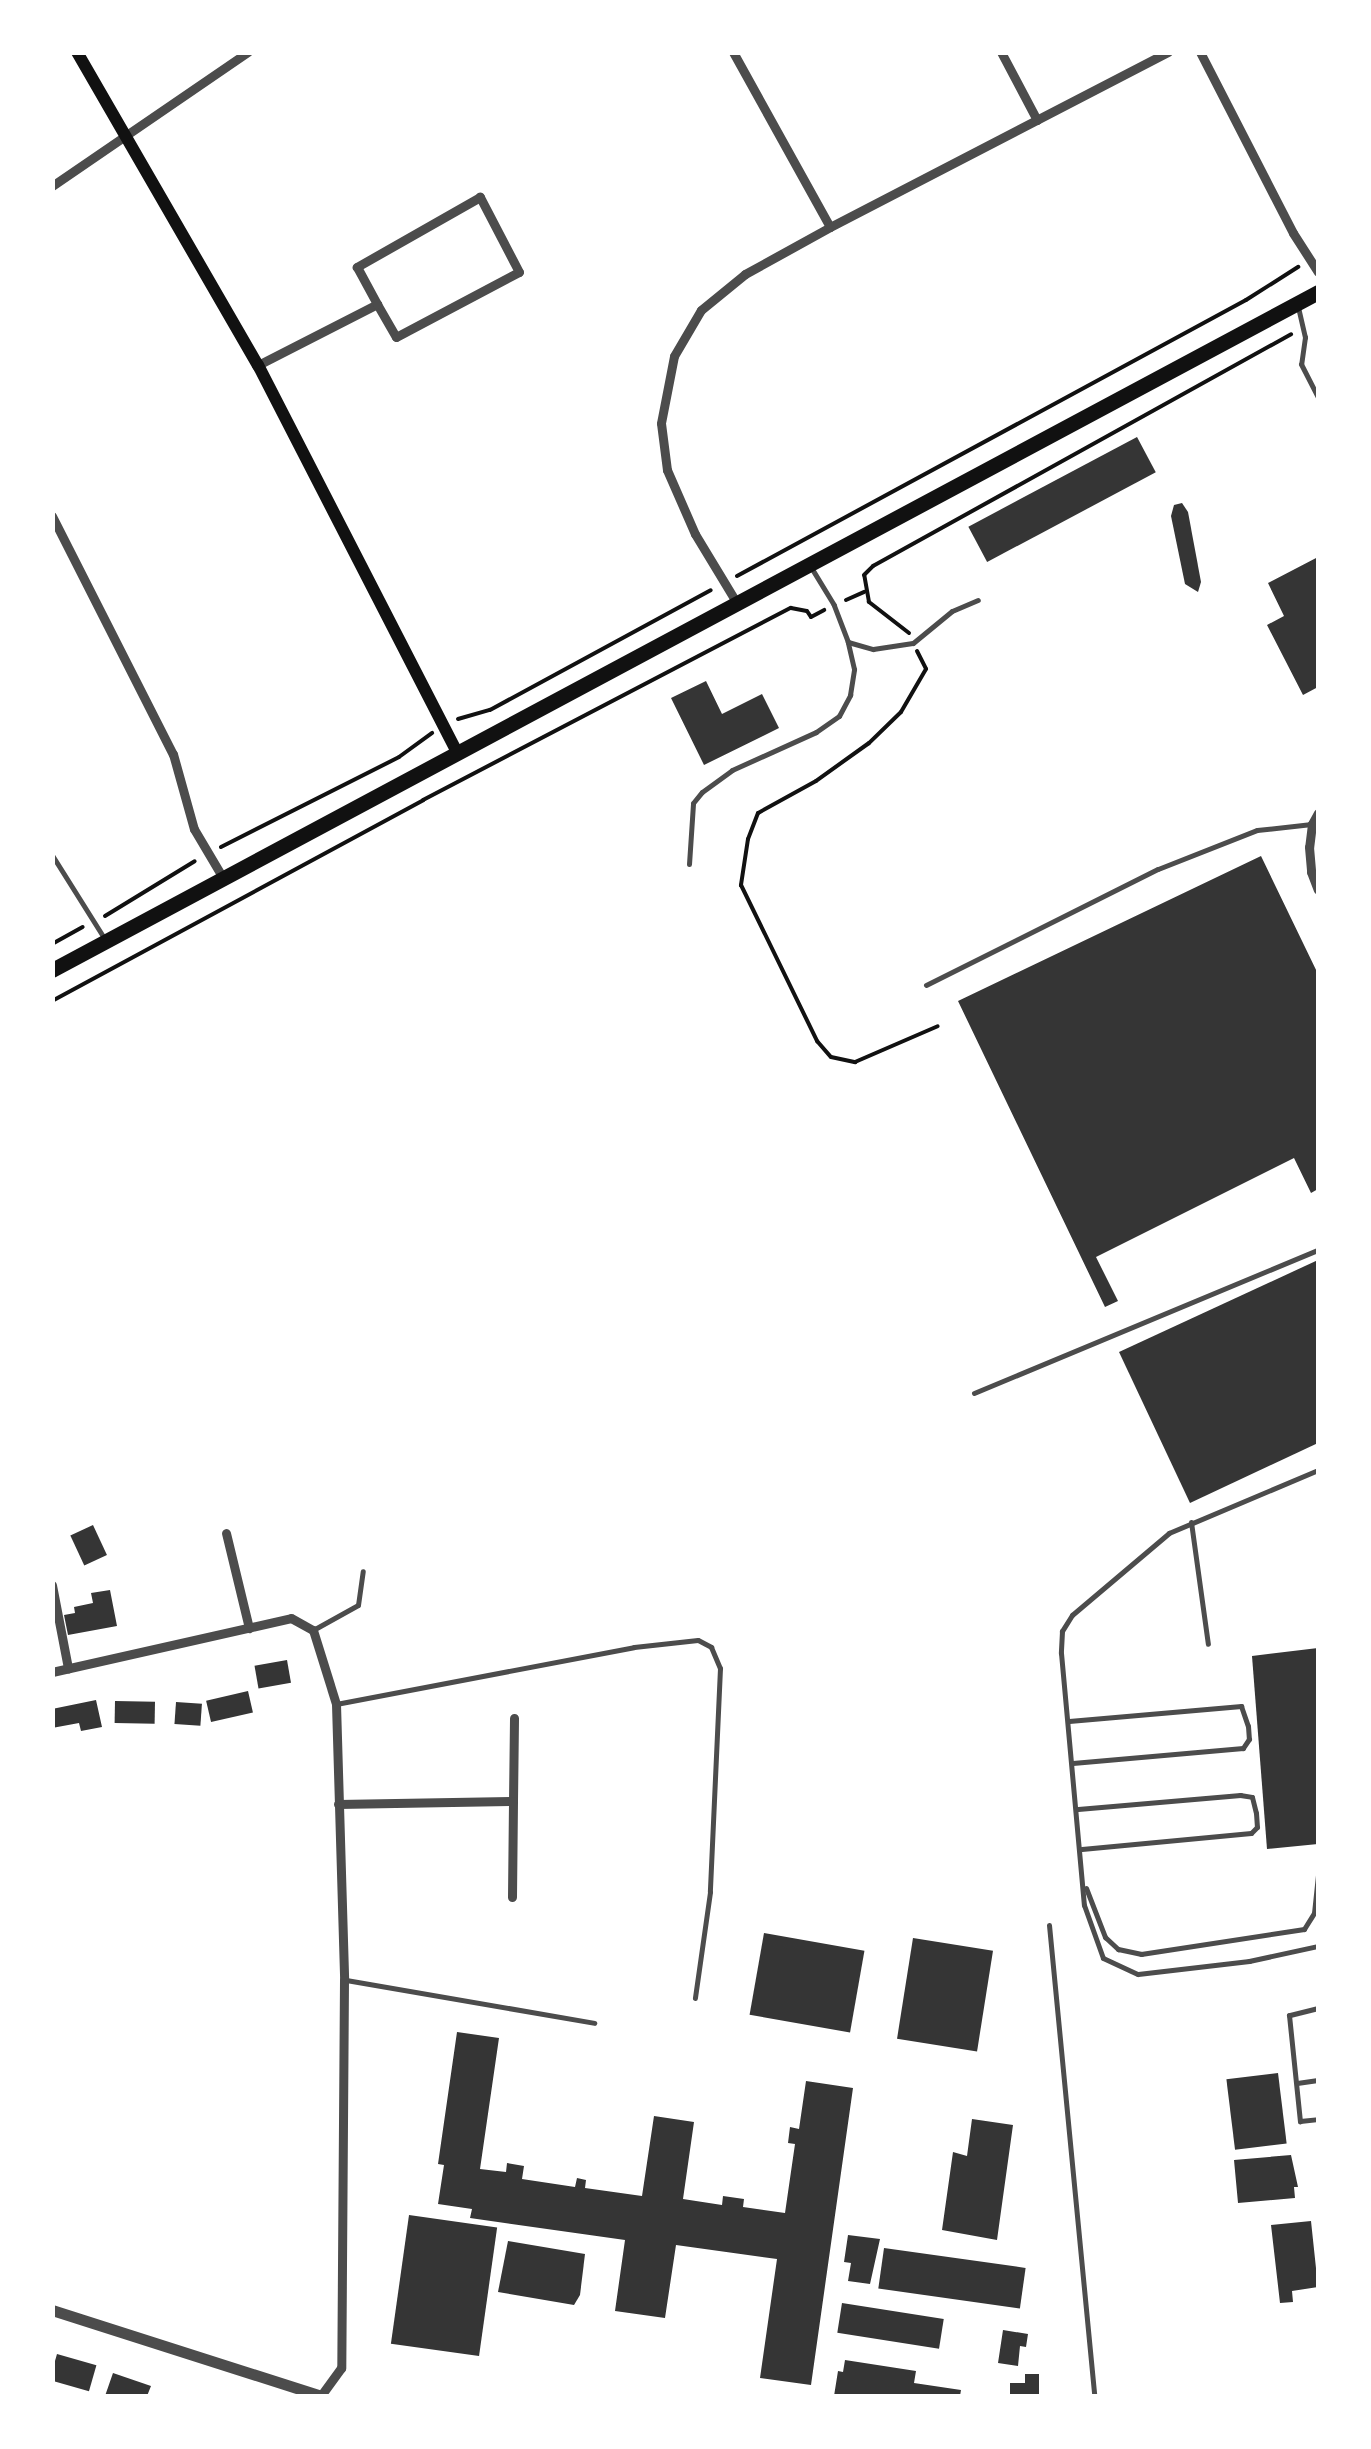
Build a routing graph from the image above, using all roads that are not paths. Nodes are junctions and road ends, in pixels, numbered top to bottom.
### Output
1 (77, 52) edge
2 (248, 52) edge
3 (733, 52) edge
4 (1001, 52) edge
5 (1168, 52) edge
6 (1200, 52) edge
7 (1037, 120) junction
8 (126, 135) junction
9 (52, 186) edge
10 (830, 227) junction
11 (1318, 272) edge
12 (1318, 292) edge
13 (377, 304) junction
14 (1297, 304) junction
15 (258, 366) junction
16 (1318, 397) edge
17 (52, 516) edge
18 (811, 567) junction
19 (978, 600) dead end
20 (738, 605) junction
21 (848, 642) junction
22 (458, 754) junction
23 (1318, 813) edge
24 (1312, 824) junction
25 (52, 855) edge
26 (689, 864) dead end
27 (223, 878) junction
28 (1318, 890) edge
29 (106, 940) junction
30 (52, 970) edge
31 (926, 985) dead end
32 (1318, 1250) edge
33 (974, 1393) dead end
34 (1318, 1470) edge
35 (1191, 1522) junction
36 (226, 1533) dead end
37 (363, 1571) dead end
38 (52, 1584) edge
39 (249, 1628) junction
40 (313, 1630) junction
41 (1208, 1644) dead end
42 (68, 1668) junction
43 (52, 1672) edge
44 (336, 1704) junction
45 (514, 1718) dead end
46 (1068, 1721) junction
47 (1073, 1763) junction
48 (513, 1801) junction
49 (338, 1804) junction
50 (1078, 1809) junction
51 (1082, 1849) junction
52 (1318, 1874) edge
53 (1085, 1886) junction
54 (512, 1897) dead end
55 (1049, 1925) dead end
56 (1318, 1946) edge
57 (344, 1980) junction
58 (695, 1998) dead end
59 (1318, 2008) edge
60 (594, 2023) dead end
61 (1318, 2080) edge
62 (1296, 2083) junction
63 (1318, 2119) edge
64 (52, 2310) edge
65 (321, 2396) edge
66 (1094, 2396) edge

1 - 8 main road
2 - 8 street
3 - 10 street
4 - 7 street
5 - 7 street
6 - 11 street
7 - 10 street
8 - 9 street
8 - 15 main road
10 - 20 street
12 - 14 main road
13 - 13 street
13 - 15 street
14 - 16 lane
14 - 18 main road
15 - 22 main road
17 - 27 street
18 - 20 main road
18 - 21 lane
19 - 21 lane
20 - 22 main road
21 - 26 lane
22 - 27 main road
23 - 24 street
24 - 28 street
24 - 31 lane
25 - 29 lane
27 - 29 main road
29 - 30 main road
32 - 33 lane
34 - 35 lane
35 - 41 lane
35 - 46 lane
36 - 39 street
37 - 40 lane
38 - 42 street
39 - 40 street
39 - 42 street
40 - 44 street
42 - 43 street
44 - 49 street
44 - 58 lane
45 - 48 street
46 - 47 lane
46 - 47 lane
47 - 50 lane
48 - 49 street
48 - 54 street
49 - 57 street
50 - 51 lane
50 - 51 lane
51 - 53 lane
52 - 53 lane
53 - 56 lane
55 - 66 lane
57 - 60 lane
57 - 65 street
59 - 62 lane
61 - 62 lane
62 - 63 lane
64 - 65 street

